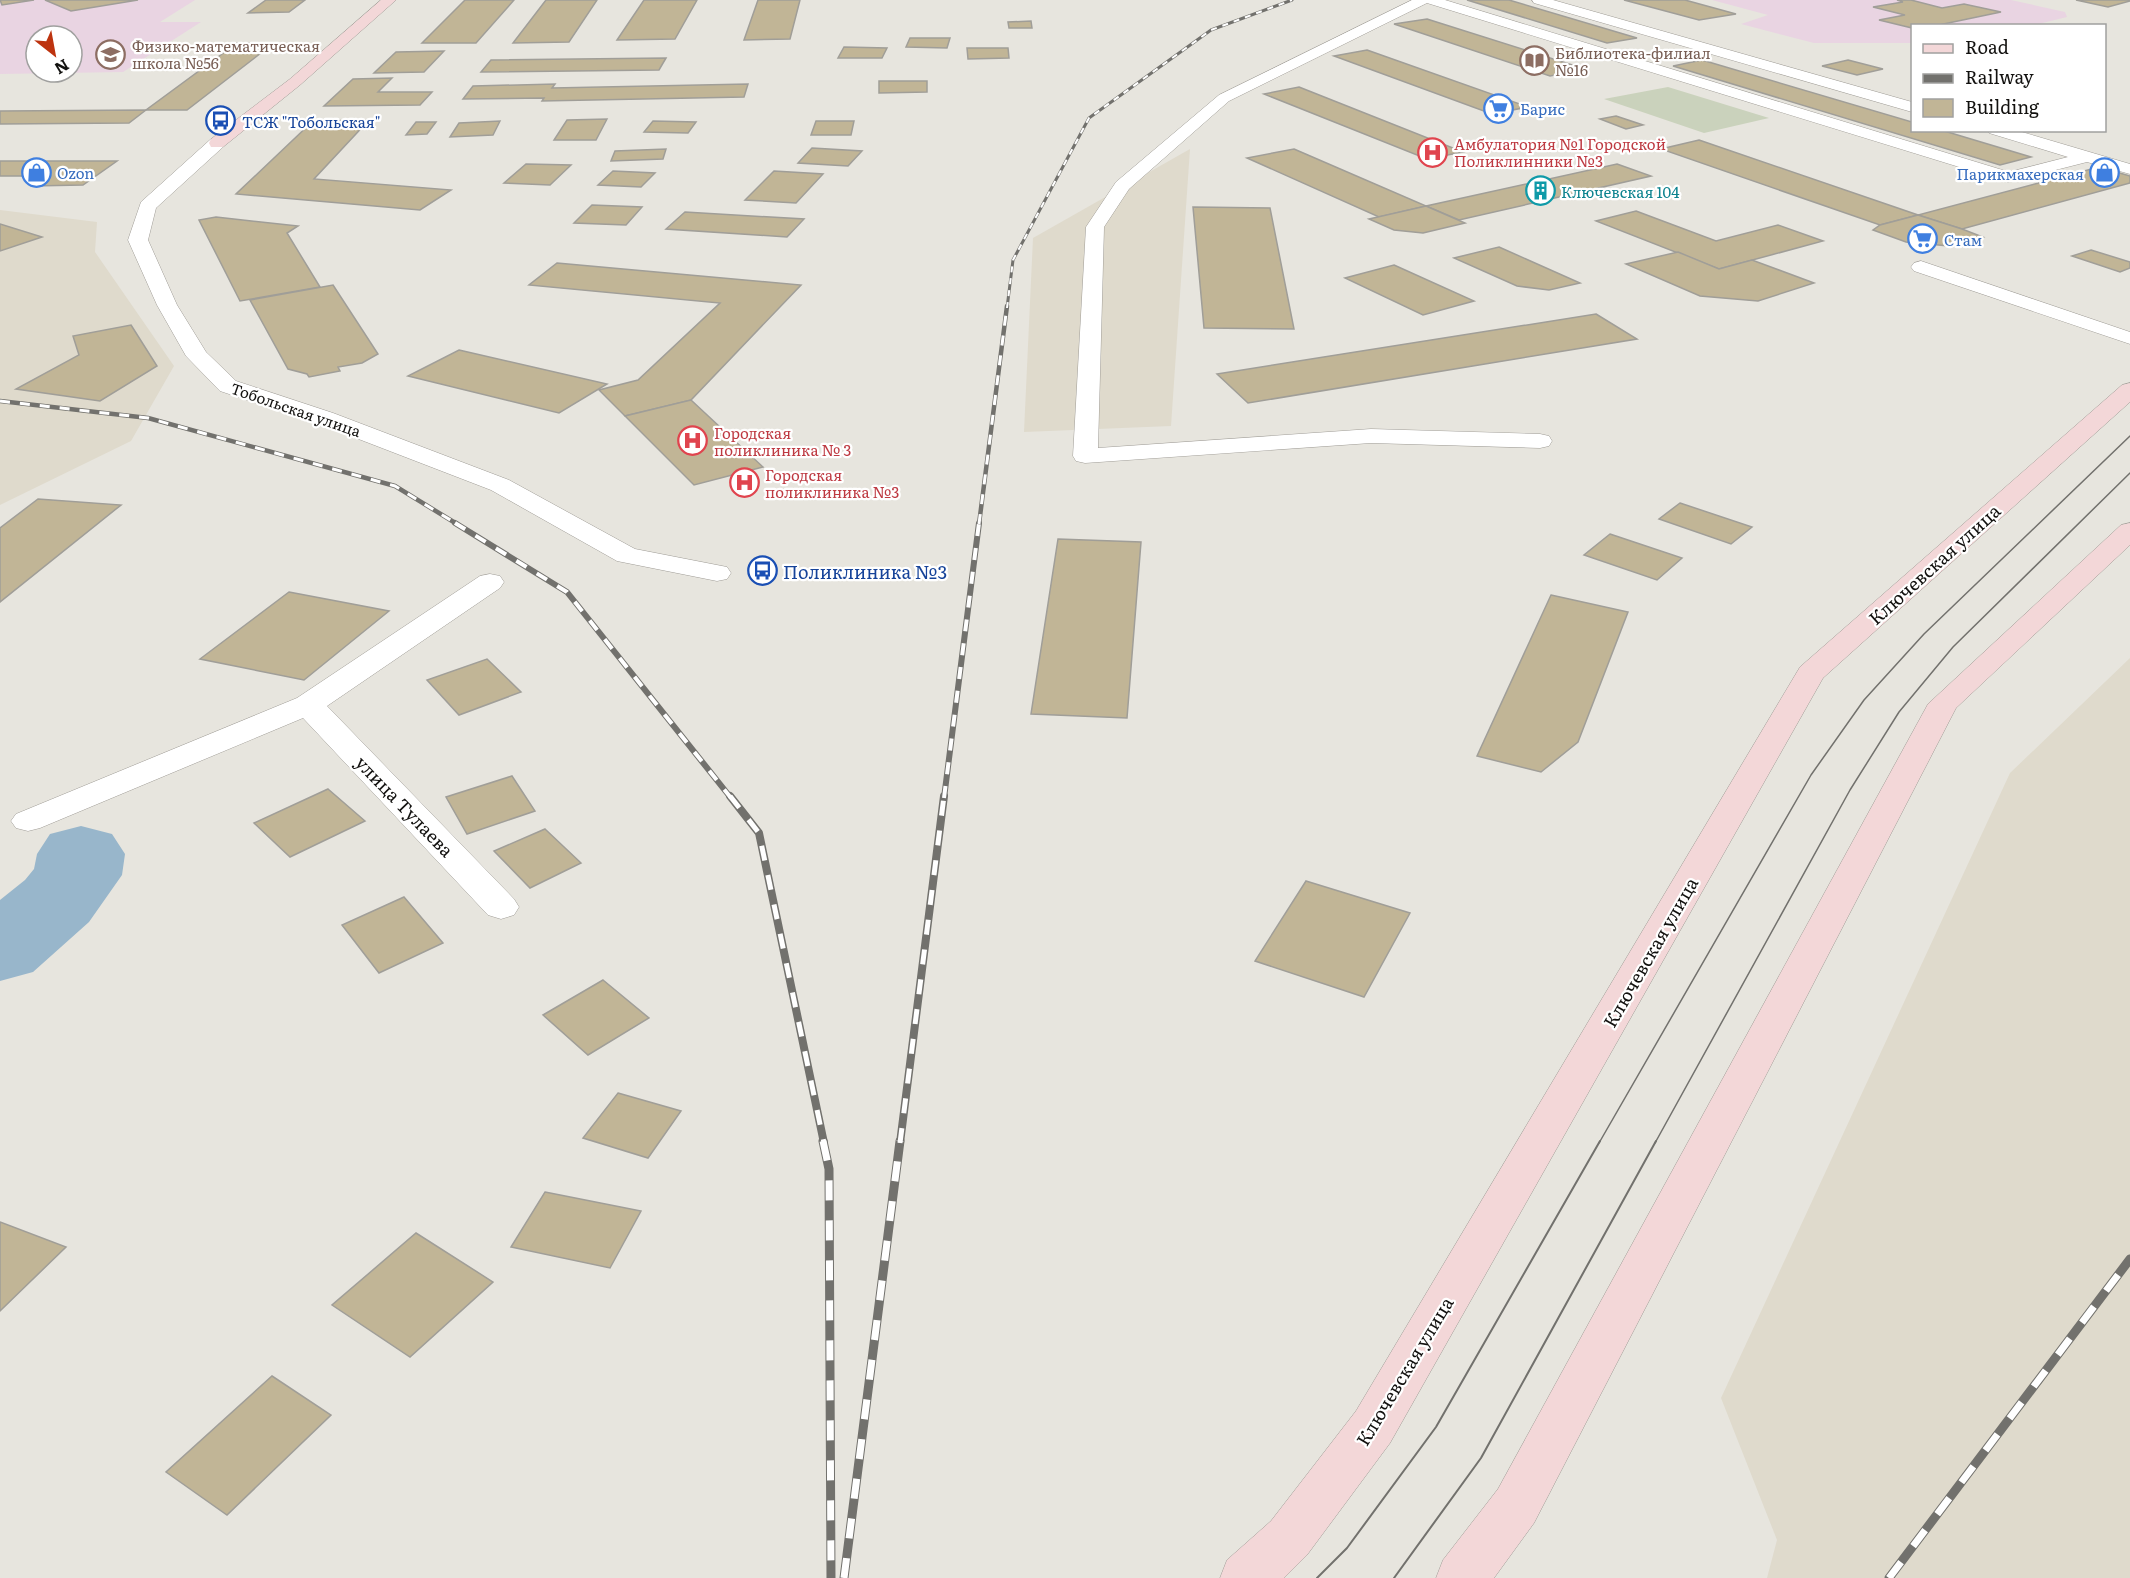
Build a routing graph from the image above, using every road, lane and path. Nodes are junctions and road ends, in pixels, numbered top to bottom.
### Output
1 (389, 0) edge
2 (1422, 0) edge
3 (1431, 0) edge
4 (1539, 0) edge
5 (1911, 107) edge
6 (2002, 132) edge
7 (217, 143) joint
8 (2087, 157) junction
9 (2130, 169) edge
10 (1921, 267) dead end
11 (2128, 338) dead end
12 (2130, 390) edge
13 (1540, 441) dead end
14 (2130, 531) edge
15 (717, 573) dead end
16 (490, 582) dead end
17 (308, 705) junction
18 (28, 821) dead end
19 (501, 907) dead end
20 (1246, 1578) edge
21 (1462, 1578) edge

1 - 7 main road, Тобольская улица
2 - 13 street
3 - 8 street
4 - 5 street
6 - 8 street
7 - 15 street, Тобольская улица
8 - 9 street
10 - 11 street
12 - 20 main road, Ключевская улица
14 - 21 main road
16 - 17 street
17 - 18 street
17 - 19 street, улица Тулаева

